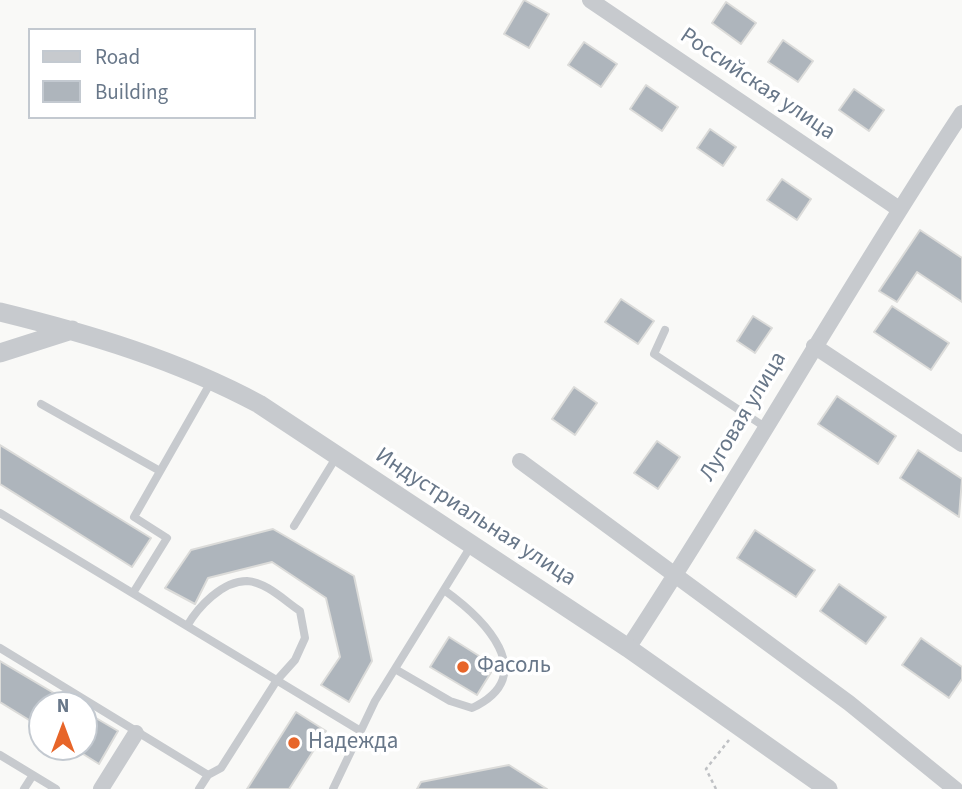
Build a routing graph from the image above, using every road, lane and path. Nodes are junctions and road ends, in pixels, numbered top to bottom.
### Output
1 (590, 0) edge
2 (962, 113) edge
3 (899, 209) junction
4 (0, 313) edge
5 (72, 330) junction
6 (665, 330) dead end
7 (814, 346) junction
8 (0, 353) edge
9 (212, 379) junction
10 (41, 404) dead end
11 (765, 427) junction
12 (962, 444) edge
13 (337, 456) junction
14 (520, 461) dead end
15 (160, 471) junction
16 (0, 513) edge
17 (294, 526) dead end
18 (472, 544) junction
19 (677, 574) junction
20 (444, 590) junction
21 (133, 593) junction
22 (187, 625) junction
23 (0, 648) edge
24 (628, 648) junction
25 (395, 669) junction
26 (277, 680) junction
27 (739, 727) junction
28 (359, 730) junction
29 (136, 733) junction
30 (0, 755) edge
31 (33, 775) junction
32 (208, 775) junction
33 (24, 789) edge
34 (56, 789) edge
35 (101, 789) edge
36 (199, 789) edge
37 (333, 789) edge
38 (716, 789) edge
39 (828, 789) edge
40 (955, 789) edge

1 - 3 street, Российская улица
2 - 3 street, Луговая улица
3 - 7 street, Луговая улица
4 - 5 street, Индустриальная улица
5 - 8 street
5 - 9 street, Индустриальная улица
6 - 11 lane
7 - 11 street, Луговая улица
7 - 12 street
9 - 13 street, Индустриальная улица
9 - 15 lane
10 - 15 lane
11 - 19 street, Луговая улица
13 - 17 lane
13 - 18 street, Индустриальная улица
14 - 19 street
15 - 21 lane
16 - 21 lane
18 - 20 lane
18 - 24 street, Индустриальная улица
19 - 24 street, Луговая улица
19 - 40 street
20 - 25 lane
20 - 25 lane
21 - 22 lane
22 - 26 lane
22 - 26 lane
23 - 29 lane
24 - 27 street, Индустриальная улица
25 - 28 lane
26 - 28 lane
26 - 32 lane
27 - 38 path
27 - 39 street, Индустриальная улица
28 - 37 lane
29 - 32 lane
29 - 35 street
30 - 31 lane
31 - 33 lane
31 - 34 lane
32 - 36 lane

